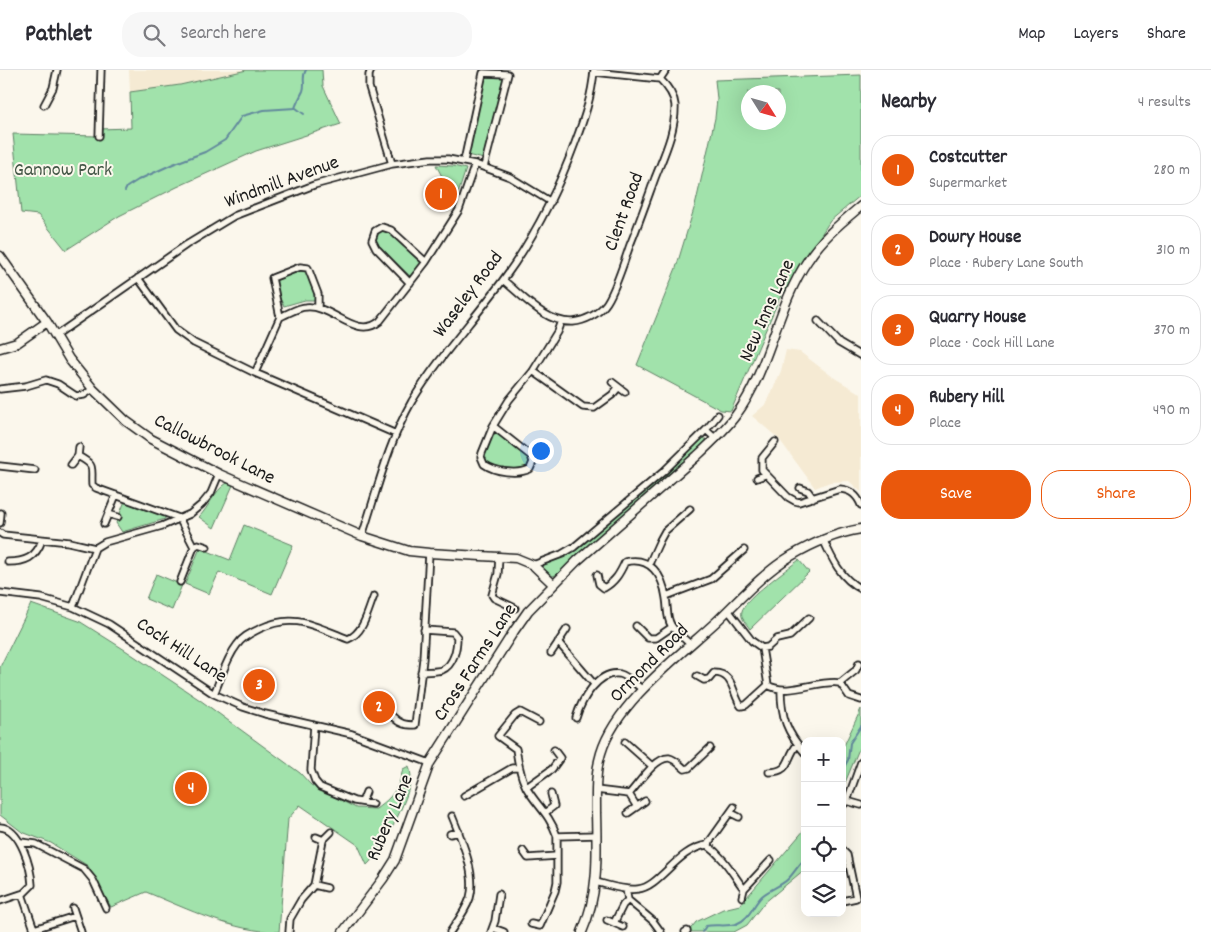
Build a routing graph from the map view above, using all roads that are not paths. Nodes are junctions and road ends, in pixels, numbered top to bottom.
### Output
1 (57, 70) edge
2 (101, 70) edge
3 (370, 70) edge
4 (666, 70) edge
5 (594, 71) edge
6 (660, 79) junction
7 (44, 105) dead end
8 (99, 136) dead end
9 (464, 161) junction
10 (392, 164) junction
11 (475, 164) junction
12 (484, 167) junction
13 (551, 202) junction
14 (861, 206) edge
15 (0, 256) edge
16 (426, 262) junction
17 (138, 278) junction
18 (503, 280) junction
19 (410, 283) junction
20 (318, 308) junction
21 (280, 317) junction
22 (561, 321) junction
23 (818, 321) dead end
24 (47, 322) junction
25 (823, 326) junction
26 (817, 332) dead end
27 (55, 336) junction
28 (0, 348) edge
29 (861, 356) edge
30 (533, 371) junction
31 (255, 372) junction
32 (612, 382) dead end
33 (618, 388) junction
34 (0, 389) edge
35 (93, 389) junction
36 (625, 392) dead end
37 (718, 415) dead end
38 (493, 426) junction
39 (706, 430) junction
40 (396, 434) junction
41 (716, 439) junction
42 (775, 442) dead end
43 (79, 447) dead end
44 (78, 456) junction
45 (71, 465) dead end
46 (0, 466) edge
47 (35, 470) dead end
48 (218, 474) junction
49 (766, 475) junction
50 (757, 478) dead end
51 (800, 488) dead end
52 (116, 495) junction
53 (812, 498) junction
54 (861, 505) edge
55 (690, 509) dead end
56 (1, 513) edge
57 (108, 514) junction
58 (118, 517) dead end
59 (179, 518) junction
60 (0, 522) edge
61 (104, 524) dead end
62 (861, 529) edge
63 (0, 533) edge
64 (362, 536) junction
65 (823, 539) junction
66 (42, 540) junction
67 (194, 547) junction
68 (95, 548) junction
69 (207, 548) dead end
70 (744, 550) dead end
71 (429, 553) junction
72 (500, 556) junction
73 (8, 562) dead end
74 (649, 564) junction
75 (533, 565) junction
76 (597, 575) dead end
77 (180, 582) dead end
78 (553, 584) junction
79 (861, 589) edge
80 (0, 593) edge
81 (374, 596) dead end
82 (666, 596) junction
83 (73, 606) junction
84 (515, 608) dead end
85 (728, 610) junction
86 (808, 618) dead end
87 (636, 626) dead end
88 (672, 627) junction
89 (424, 630) junction
90 (567, 630) dead end
91 (558, 642) junction
92 (691, 644) junction
93 (762, 648) junction
94 (551, 653) dead end
95 (859, 663) dead end
96 (421, 672) junction
97 (697, 676) dead end
98 (840, 683) junction
99 (594, 684) junction
100 (768, 685) junction
101 (643, 690) junction
102 (781, 690) junction
103 (214, 694) junction
104 (861, 700) edge
105 (393, 717) dead end
106 (576, 718) dead end
107 (539, 722) dead end
108 (314, 725) junction
109 (626, 742) dead end
110 (797, 745) junction
111 (710, 748) dead end
112 (801, 749) edge
113 (554, 750) dead end
114 (861, 762) edge
115 (430, 763) junction
116 (652, 766) junction
117 (519, 768) junction
118 (769, 772) dead end
119 (527, 787) junction
120 (596, 790) junction
121 (366, 792) dead end
122 (551, 794) dead end
123 (629, 794) junction
124 (464, 796) dead end
125 (645, 801) dead end
126 (847, 801) joint
127 (362, 802) junction
128 (373, 804) dead end
129 (861, 805) edge
130 (636, 807) junction
131 (734, 807) dead end
132 (546, 812) junction
133 (628, 813) dead end
134 (731, 813) junction
135 (452, 816) dead end
136 (738, 817) dead end
137 (0, 827) edge
138 (331, 832) dead end
139 (458, 832) junction
140 (450, 834) dead end
141 (597, 835) junction
142 (558, 836) junction
143 (316, 837) dead end
144 (324, 840) junction
145 (20, 842) junction
146 (707, 845) junction
147 (523, 851) dead end
148 (846, 853) edge
149 (557, 856) junction
150 (771, 860) dead end
151 (596, 882) junction
152 (314, 885) junction
153 (328, 888) dead end
154 (626, 889) junction
155 (744, 889) junction
156 (22, 894) junction
157 (499, 894) dead end
158 (742, 897) dead end
159 (859, 897) edge
160 (628, 900) junction
161 (846, 900) edge
162 (0, 901) edge
163 (73, 908) dead end
164 (106, 908) dead end
165 (75, 916) junction
166 (607, 920) dead end
167 (614, 923) junction
168 (531, 924) dead end
169 (623, 927) dead end
170 (492, 930) edge
171 (35, 931) edge
172 (82, 932) edge
173 (289, 932) edge
174 (343, 932) edge
175 (450, 932) edge
176 (504, 932) edge
177 (582, 932) edge
178 (661, 932) edge

1 - 7 street
2 - 8 street
3 - 10 street
4 - 6 street
5 - 6 street
5 - 13 street, Waseley Road
6 - 22 street, Clent Road
9 - 10 street, Windmill Avenue
9 - 11 street, Windmill Avenue
9 - 12 street
10 - 17 street, Windmill Avenue
11 - 12 street, Windmill Avenue
11 - 16 street
12 - 13 street, Windmill Avenue
13 - 18 street, Waseley Road
14 - 41 street, New Inns Lane
15 - 24 street, Callowbrook Lane
16 - 19 street
16 - 19 street
17 - 27 street, Windmill Avenue
17 - 31 street
18 - 22 street
18 - 40 street, Waseley Road
19 - 20 street
20 - 21 street
20 - 21 street
21 - 31 street
22 - 30 street
23 - 25 street
24 - 27 street, Callowbrook Lane
24 - 28 street
25 - 26 street
25 - 29 street
27 - 35 street, Callowbrook Lane
30 - 33 street
30 - 38 street
31 - 40 street
32 - 33 street
33 - 36 street
34 - 35 street
35 - 48 street, Callowbrook Lane
37 - 39 street
38 - 38 street
39 - 41 street
39 - 75 street
40 - 64 street, Waseley Road
41 - 78 street, New Inns Lane
42 - 49 street
43 - 44 street
44 - 45 street
44 - 52 street
46 - 47 street
48 - 59 street
48 - 64 street, Callowbrook Lane
49 - 50 street
49 - 53 street
51 - 53 street
52 - 57 street
52 - 59 street
53 - 54 street
55 - 74 street
56 - 60 street
57 - 58 street
57 - 61 street
59 - 67 street
59 - 68 street
62 - 65 street, Ormond Road
63 - 66 street
64 - 71 street, Callowbrook Lane
65 - 79 street
65 - 85 street, Ormond Road
66 - 68 street
66 - 73 street
67 - 69 street
67 - 77 street
68 - 83 street
70 - 82 street
71 - 72 street
71 - 89 street
72 - 75 street
72 - 84 street
74 - 76 street
74 - 82 street
75 - 78 street
78 - 115 street, Cross Farms Lane
80 - 83 street, Cock Hill Lane
81 - 103 street
82 - 88 street
83 - 103 street, Cock Hill Lane
85 - 92 street, Ormond Road
85 - 93 street
86 - 93 street
87 - 88 street
88 - 92 street
89 - 96 street
89 - 96 street
90 - 91 street
91 - 94 street
91 - 99 street
92 - 101 street, Ormond Road
93 - 100 street
95 - 98 street
96 - 105 street
97 - 100 street
98 - 102 street
98 - 104 street
99 - 101 street
99 - 106 street
100 - 102 street
101 - 120 street, Ormond Road
102 - 110 street
103 - 108 street, Cock Hill Lane
107 - 117 street
108 - 115 street, Cock Hill Lane
108 - 127 street
109 - 116 street
110 - 112 street
110 - 118 street
111 - 116 street
113 - 119 street
114 - 126 street
115 - 174 street, Rubery Lane
116 - 123 street
117 - 119 street
117 - 124 street
119 - 132 street
120 - 123 street
120 - 141 street, Ormond Road
121 - 127 street
122 - 132 street
123 - 130 street
125 - 130 street
126 - 129 street
127 - 128 street
130 - 133 street
131 - 134 street
132 - 142 street
134 - 136 street
134 - 146 street
135 - 139 street
137 - 145 street
138 - 144 street
139 - 140 street
139 - 175 street
141 - 142 street
141 - 151 street, Ormond Road
142 - 149 street
143 - 144 street
144 - 152 street
145 - 156 street
145 - 164 street
146 - 154 street
146 - 155 street
147 - 149 street
148 - 159 street
149 - 168 street
150 - 155 street
151 - 154 street
151 - 177 street, Ormond Road
152 - 153 street
152 - 173 street
154 - 160 street
155 - 158 street
156 - 162 street
156 - 171 street
157 - 170 street
159 - 161 street
160 - 167 street
160 - 178 street
163 - 165 street
165 - 171 street
165 - 172 street
166 - 167 street
167 - 169 street
170 - 176 street

